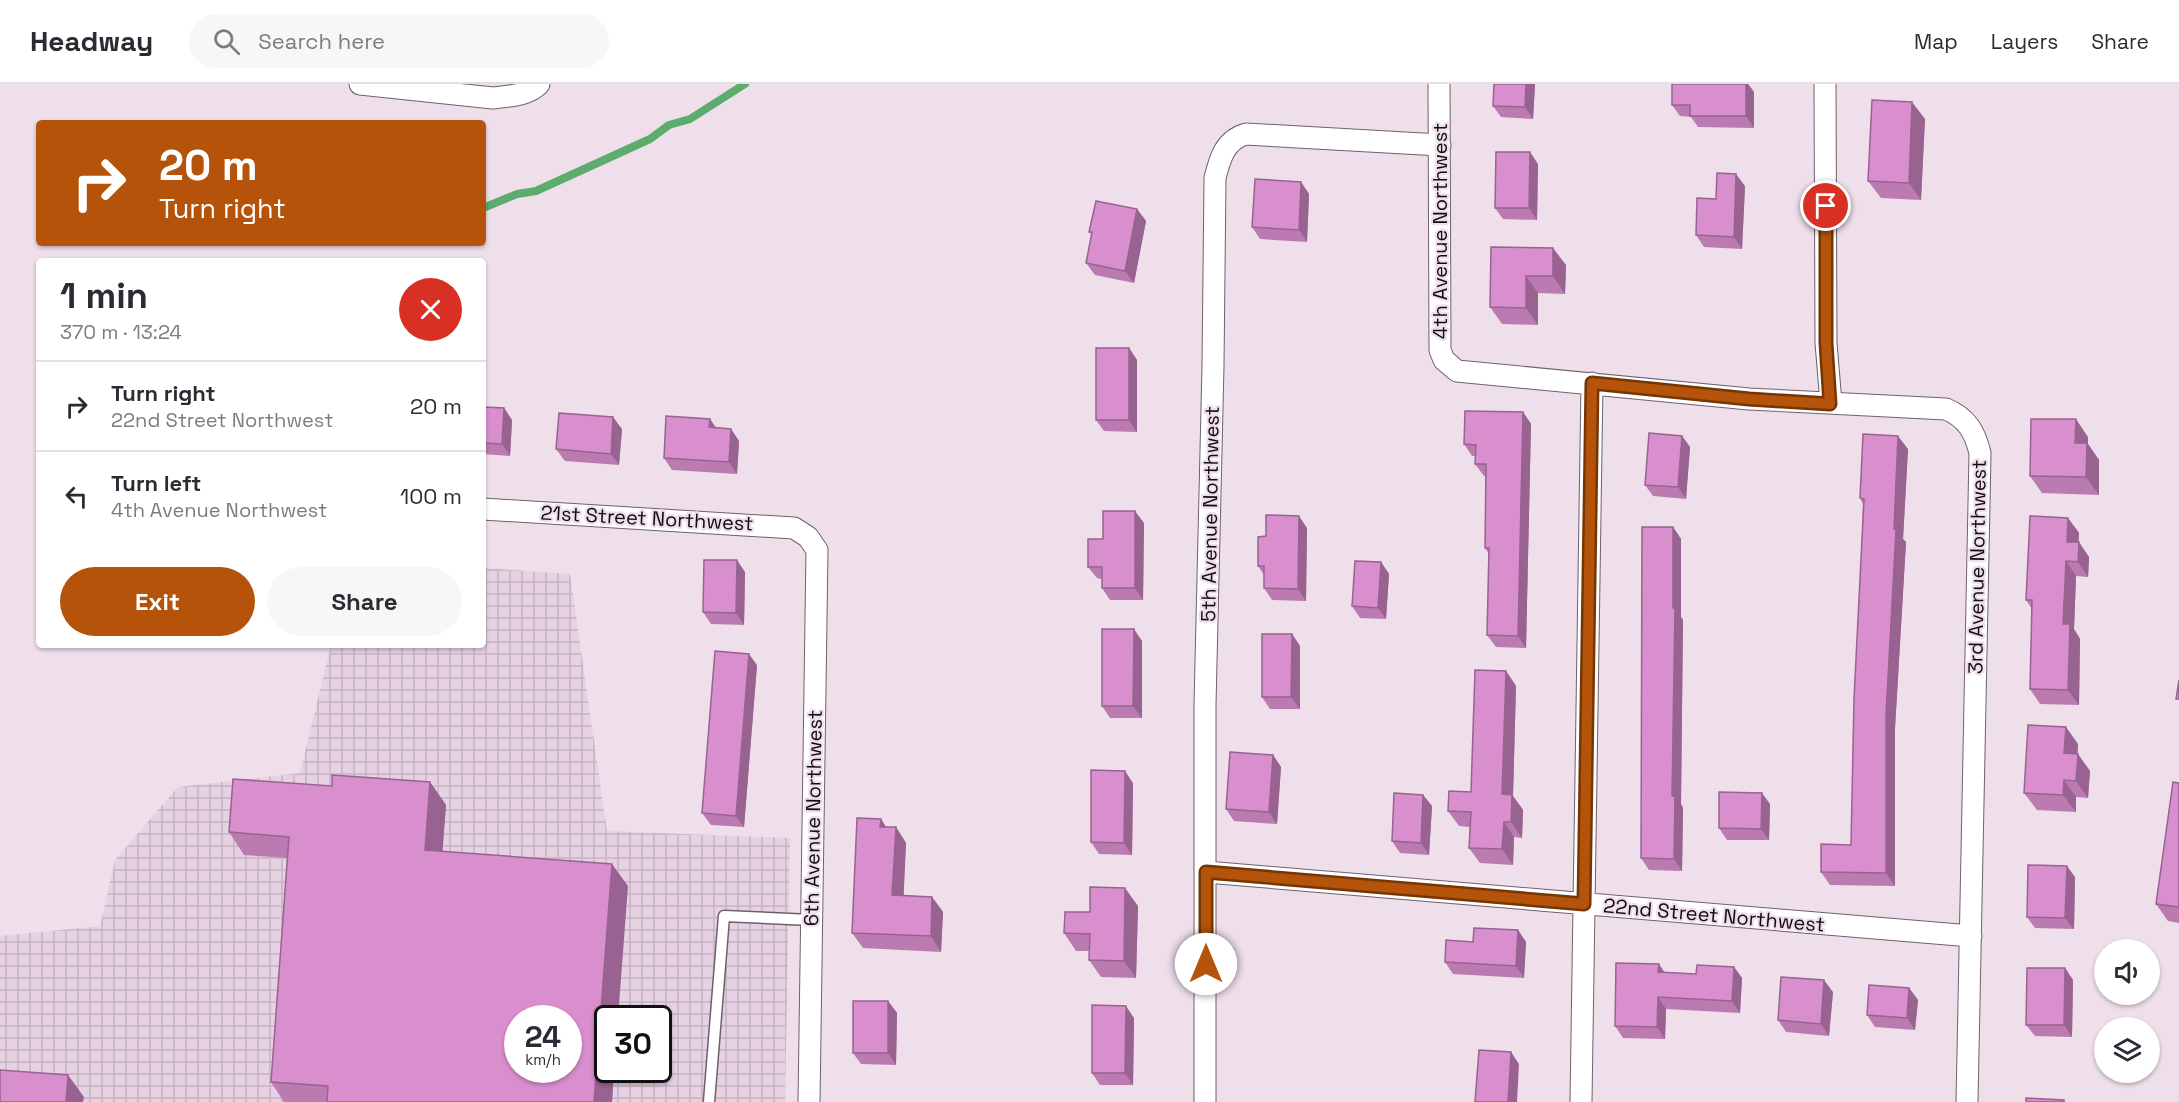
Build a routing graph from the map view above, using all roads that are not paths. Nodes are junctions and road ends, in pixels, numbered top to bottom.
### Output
1 (360, 84) edge
2 (1439, 84) edge
3 (1825, 84) edge
4 (537, 86) edge
5 (1440, 146) junction
6 (1592, 383) junction
7 (1830, 404) junction
8 (486, 509) edge
9 (808, 537) joint
10 (1206, 872) junction
11 (1584, 904) junction
12 (811, 920) junction
13 (1971, 936) junction
14 (709, 1102) edge
15 (809, 1102) edge
16 (1205, 1102) edge
17 (1581, 1102) edge
18 (1967, 1102) edge

1 - 4 street
2 - 5 street, 4th Avenue Northwest
3 - 7 street
5 - 6 street, 4th Avenue Northwest
5 - 10 street, 5th Avenue Northwest
6 - 7 street
6 - 11 street
7 - 13 street, 3rd Avenue Northwest
8 - 9 street, 21st Street Northwest
9 - 12 street, 6th Avenue Northwest
10 - 11 street, 22nd Street Northwest
10 - 16 street, 5th Avenue Northwest
11 - 13 street, 22nd Street Northwest
11 - 17 street
12 - 14 lane
12 - 15 street, 6th Avenue Northwest
13 - 18 street, 3rd Avenue Northwest

